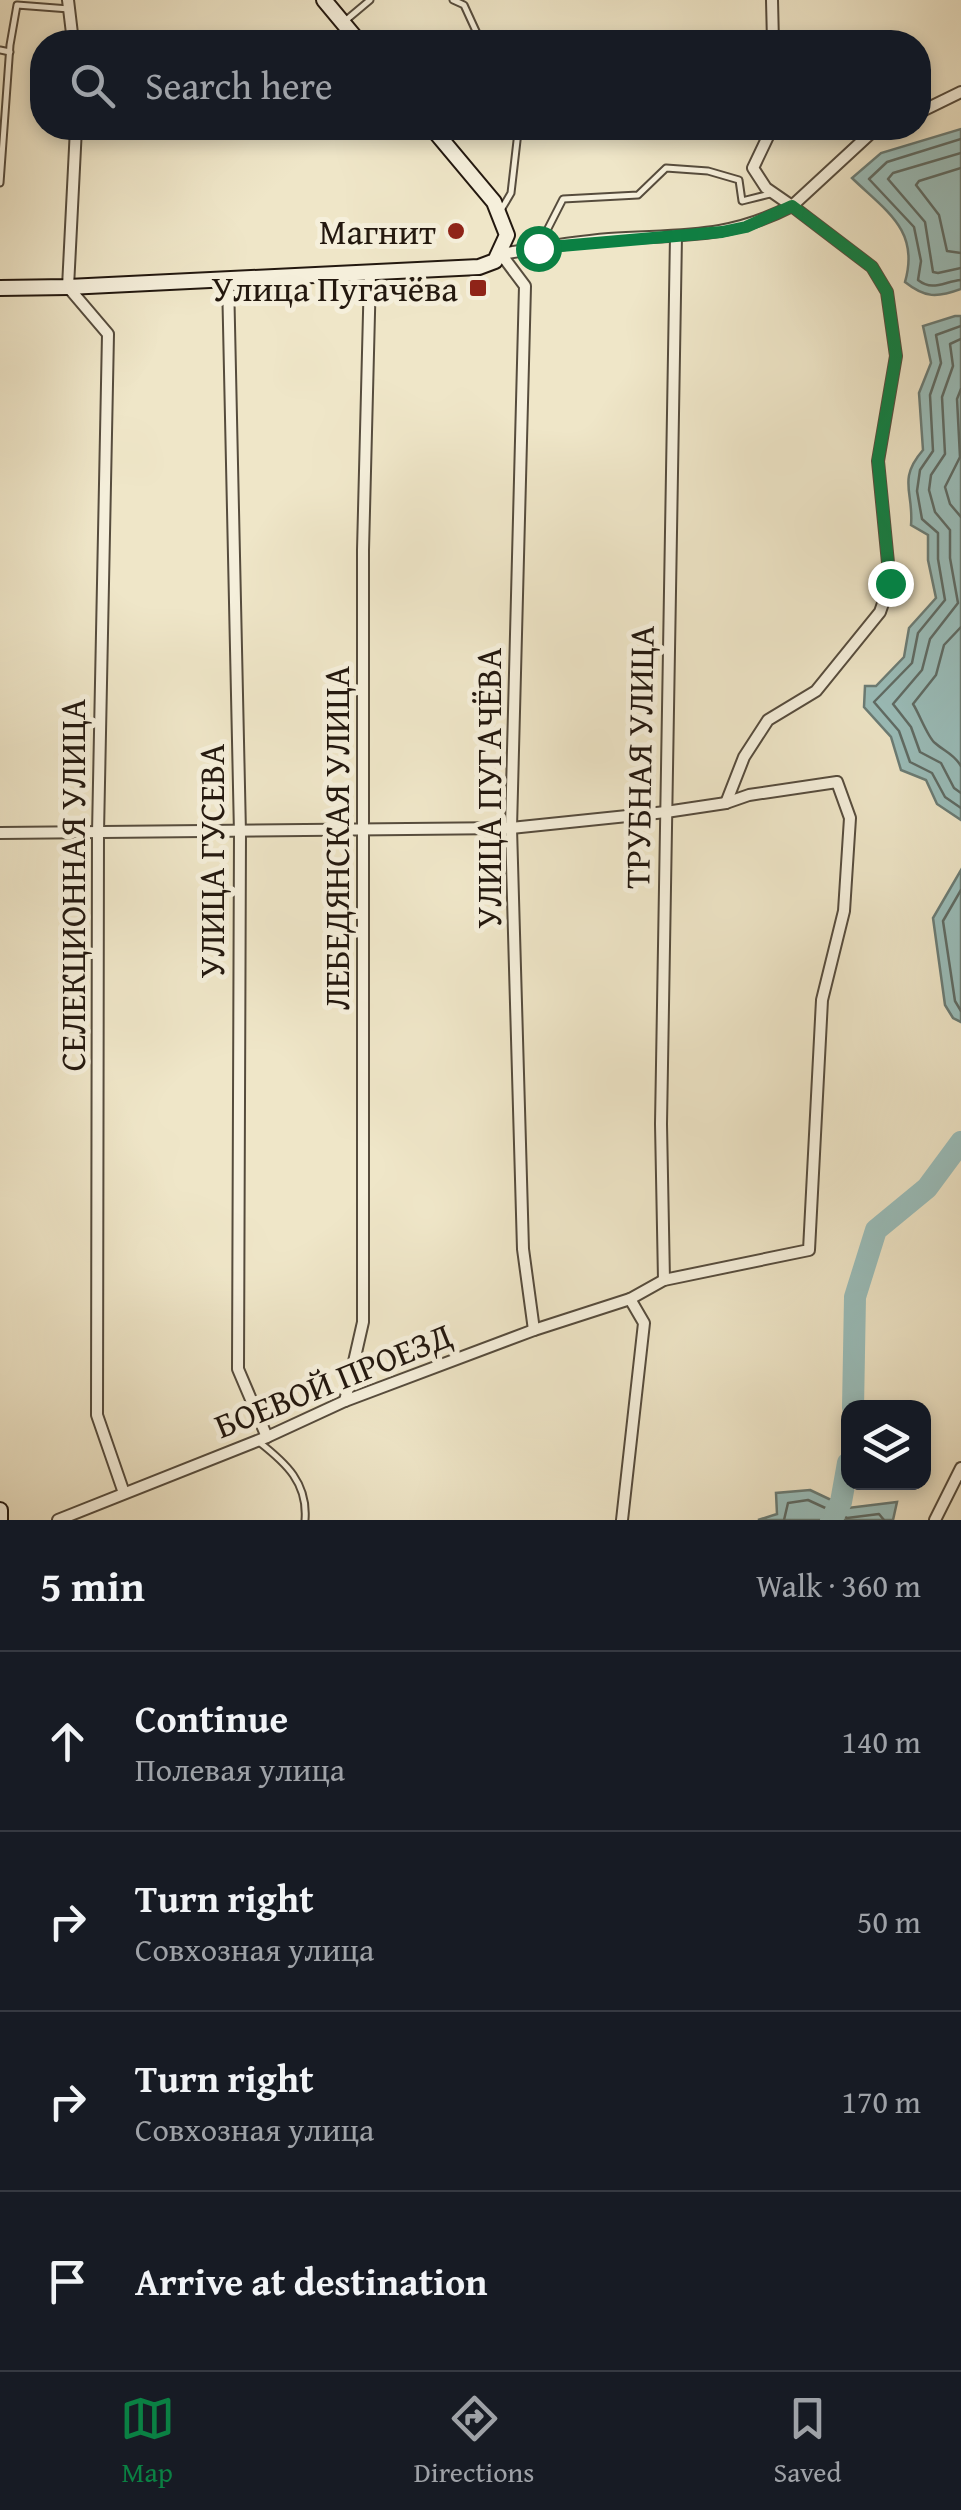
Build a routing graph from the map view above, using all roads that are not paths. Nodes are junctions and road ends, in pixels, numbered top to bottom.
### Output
1 (324, 0) edge
2 (370, 0) edge
3 (453, 0) edge
4 (772, 0) edge
5 (69, 4) edge
6 (343, 23) junction
7 (72, 30) edge
8 (349, 30) edge
9 (475, 30) edge
10 (773, 30) edge
11 (0, 50) edge
12 (10, 52) junction
13 (961, 92) edge
14 (931, 106) edge
15 (75, 140) edge
16 (442, 140) edge
17 (517, 140) edge
18 (766, 140) edge
19 (863, 140) edge
20 (0, 183) edge
21 (773, 193) junction
22 (792, 206) junction
23 (499, 212) junction
24 (676, 236) junction
25 (538, 248) junction
26 (500, 254) junction
27 (370, 274) junction
28 (228, 279) junction
29 (0, 288) edge
30 (68, 288) junction
31 (726, 803) junction
32 (666, 812) junction
33 (511, 828) junction
34 (363, 832) junction
35 (0, 833) edge
36 (98, 833) junction
37 (240, 833) junction
38 (664, 1280) junction
39 (630, 1299) junction
40 (534, 1330) junction
41 (344, 1401) junction
42 (262, 1439) junction
43 (961, 1468) edge
44 (124, 1493) junction
45 (0, 1510) edge
46 (0, 1520) edge
47 (58, 1520) edge
48 (305, 1520) edge
49 (622, 1520) edge
50 (935, 1520) edge

1 - 6 street
2 - 6 lane
3 - 9 lane
4 - 10 street
5 - 7 street
5 - 12 lane
6 - 8 street
11 - 12 lane
12 - 20 lane
13 - 14 street
15 - 30 street
16 - 23 street
17 - 23 lane
18 - 21 street
19 - 22 street
21 - 22 street
21 - 25 lane
22 - 24 street
22 - 31 street
23 - 26 street
24 - 25 street
24 - 32 street, ТРУБНАЯ УЛИЦА
25 - 26 street
26 - 27 street
26 - 33 street, УЛИЦА ПУГАЧЁВА
27 - 28 street
27 - 34 street, ЛЕБЕДЯНСКАЯ УЛИЦА
28 - 30 street
28 - 37 street, УЛИЦА ГУСЕВА
29 - 30 street
30 - 36 street, СЕЛЕКЦИОННАЯ УЛИЦА
31 - 32 street
31 - 38 street, БОЕВОЙ ПРОЕЗД
32 - 33 street
32 - 38 street, ТРУБНАЯ УЛИЦА
33 - 34 street
33 - 40 street, УЛИЦА ПУГАЧЁВА
34 - 37 street
34 - 41 street, ЛЕБЕДЯНСКАЯ УЛИЦА
35 - 36 street
36 - 37 street
36 - 44 street, СЕЛЕКЦИОННАЯ УЛИЦА
37 - 42 street, УЛИЦА ГУСЕВА
38 - 39 street, БОЕВОЙ ПРОЕЗД
39 - 40 street, БОЕВОЙ ПРОЕЗД
39 - 49 street
40 - 41 street, БОЕВОЙ ПРОЕЗД
41 - 42 street, БОЕВОЙ ПРОЕЗД
42 - 44 street, БОЕВОЙ ПРОЕЗД
42 - 48 lane
43 - 50 street
44 - 47 street, БОЕВОЙ ПРОЕЗД
45 - 46 street

